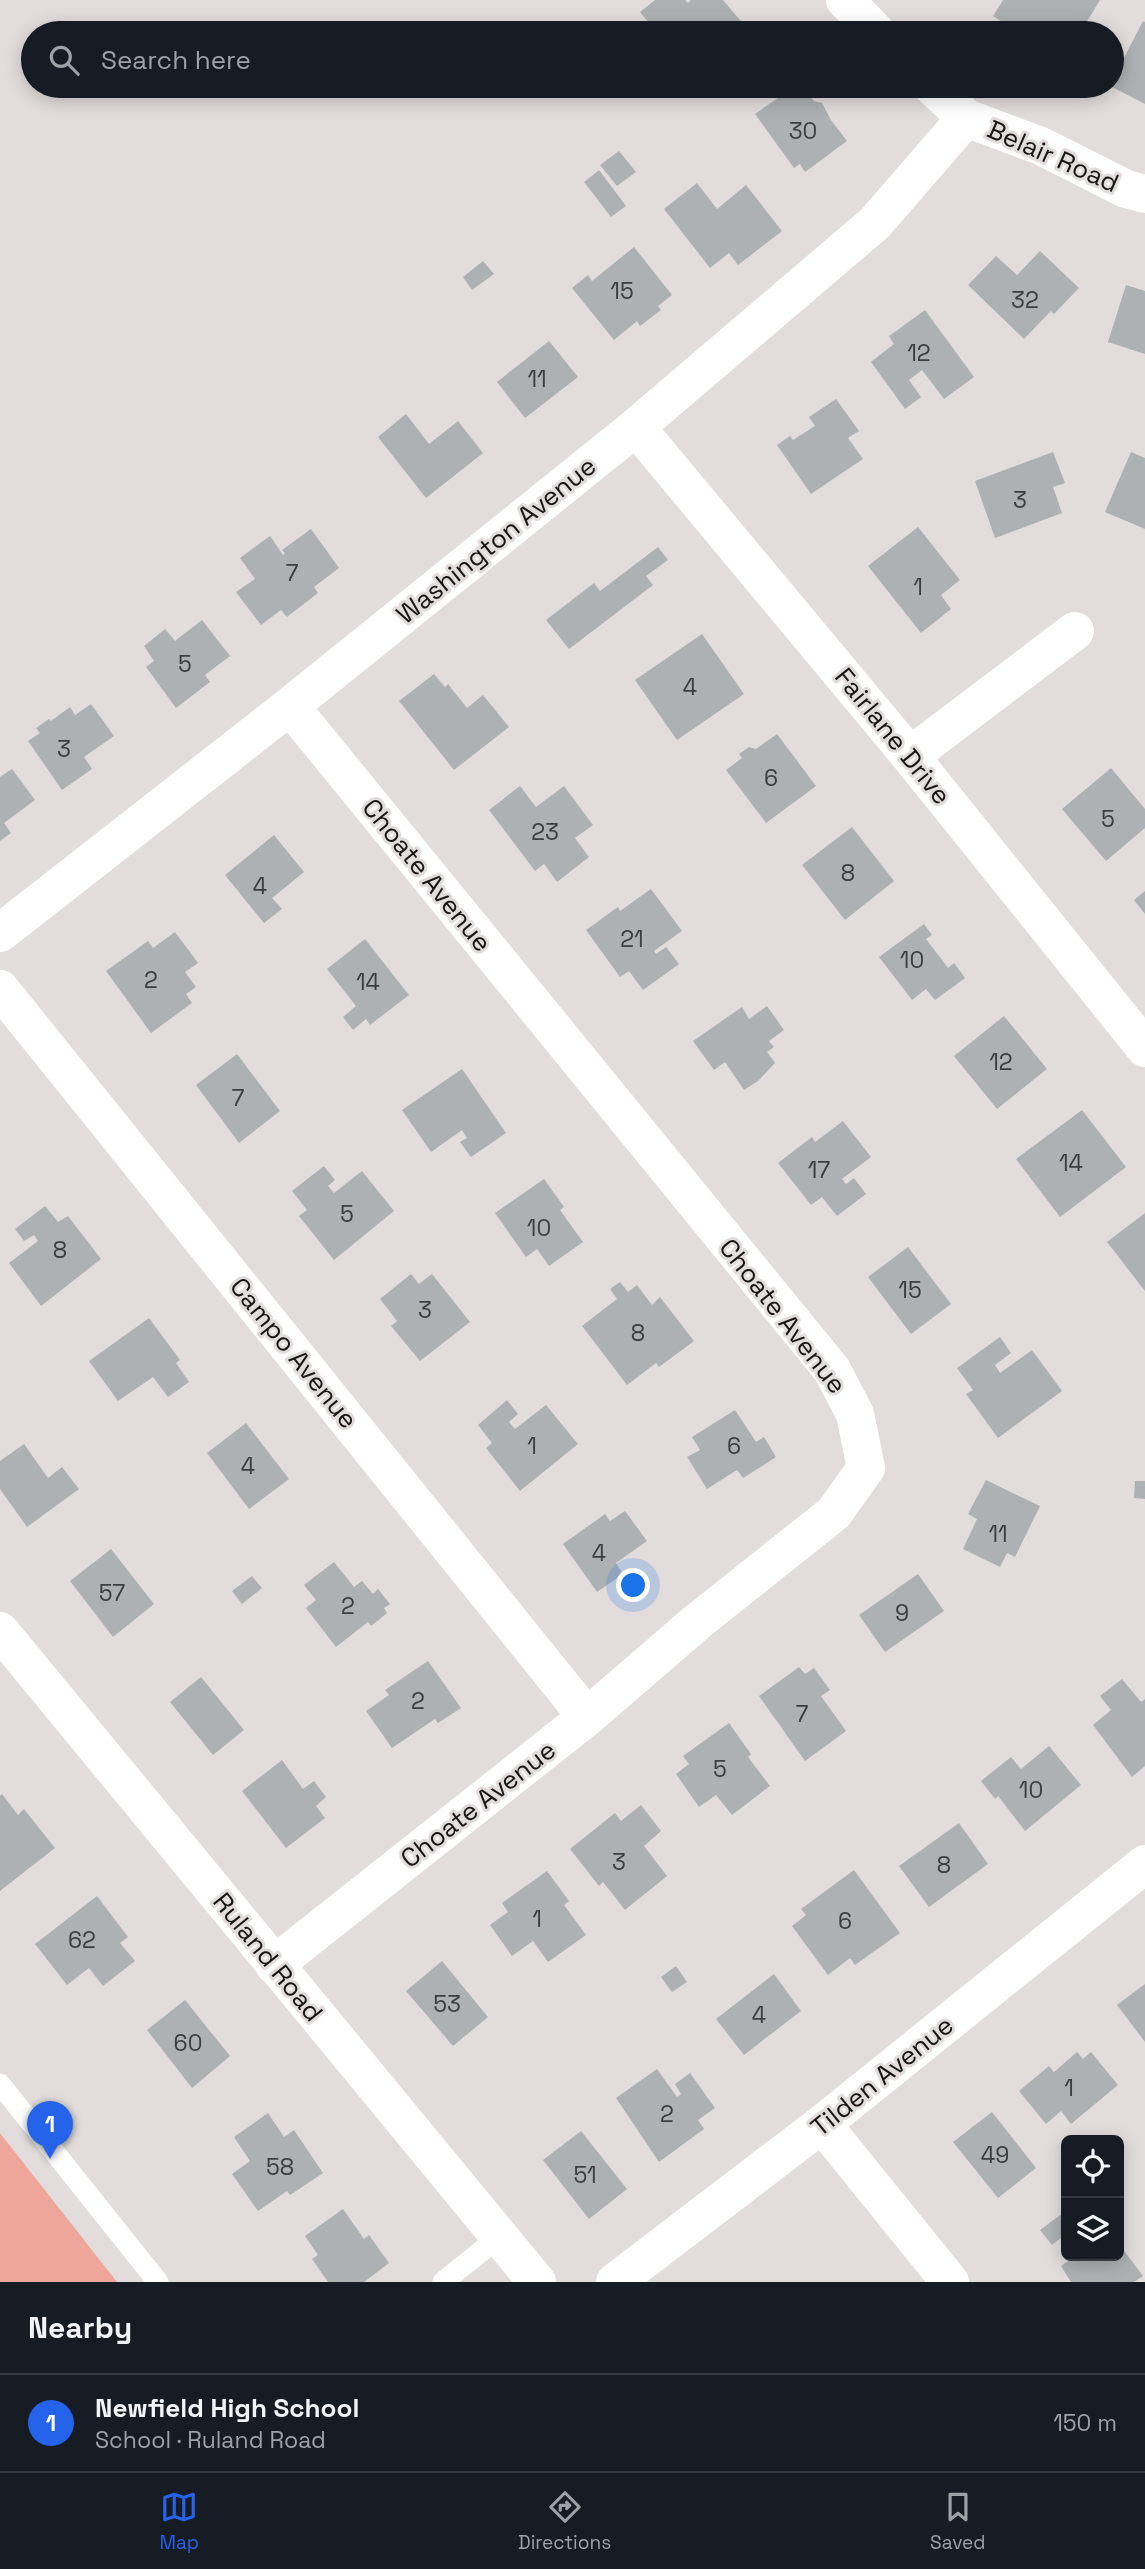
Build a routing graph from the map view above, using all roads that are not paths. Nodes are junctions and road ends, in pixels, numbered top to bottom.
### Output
1 (845, 0) edge
2 (865, 21) edge
3 (945, 98) edge
4 (966, 118) junction
5 (1145, 194) edge
6 (636, 427) junction
7 (1074, 631) dead end
8 (290, 706) junction
9 (910, 756) junction
10 (0, 933) edge
11 (0, 989) edge
12 (1145, 1048) edge
13 (0, 1631) edge
14 (587, 1717) junction
15 (1145, 1864) edge
16 (274, 1965) junction
17 (0, 2084) edge
18 (822, 2124) junction
19 (499, 2238) junction
20 (158, 2282) edge
21 (443, 2282) edge
22 (537, 2282) edge
23 (615, 2282) edge
24 (950, 2282) edge

1 - 2 street
3 - 4 street, Belair Road
4 - 5 street, Belair Road
4 - 6 street, Washington Avenue
6 - 8 street, Washington Avenue
6 - 9 street, Fairlane Drive
7 - 9 street
8 - 10 street, Washington Avenue
8 - 14 street, Choate Avenue
9 - 12 street, Fairlane Drive
11 - 14 street, Campo Avenue
13 - 16 street, Ruland Road
14 - 16 street, Choate Avenue
15 - 18 street, Tilden Avenue
16 - 19 street, Ruland Road
17 - 20 lane
18 - 23 street, Tilden Avenue
18 - 24 street
19 - 21 lane
19 - 22 street, Ruland Road

